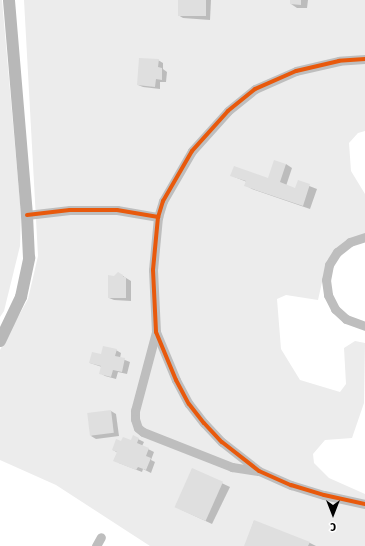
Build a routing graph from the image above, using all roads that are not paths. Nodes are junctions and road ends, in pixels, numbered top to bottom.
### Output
1 (9, 0) edge
2 (365, 59) edge
3 (27, 215) junction
4 (158, 217) junction
5 (365, 237) edge
6 (365, 326) edge
7 (156, 332) junction
8 (0, 341) edge
9 (259, 471) junction
10 (365, 504) edge
11 (101, 537) dead end
12 (96, 546) edge

1 - 3 main road
2 - 4 street
3 - 4 street
3 - 8 main road
4 - 7 street
5 - 6 street
7 - 9 street
7 - 9 street
9 - 10 street
11 - 12 street

